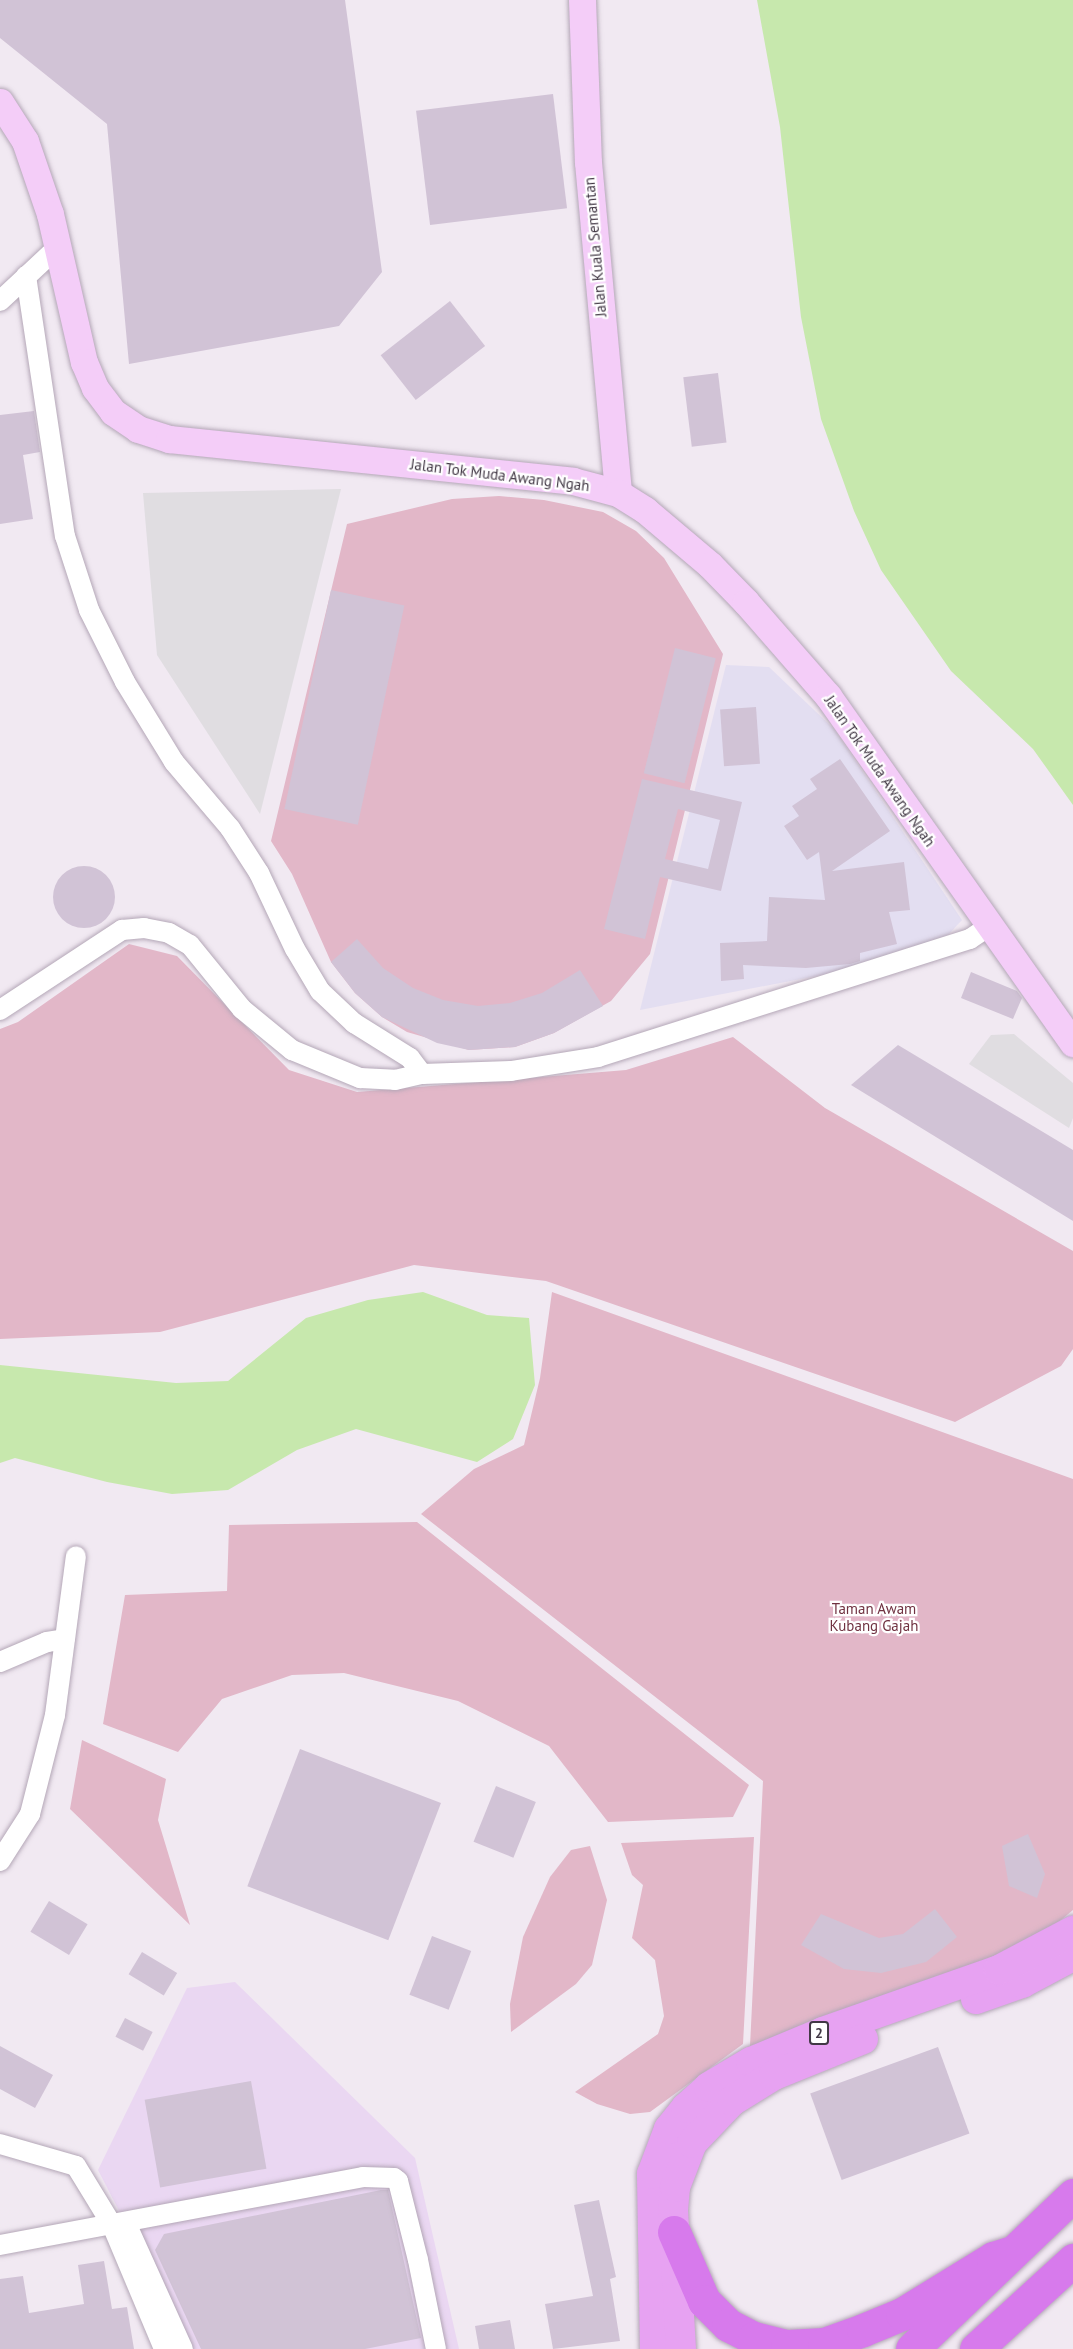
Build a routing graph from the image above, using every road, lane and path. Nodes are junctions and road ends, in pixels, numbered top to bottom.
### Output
1 (582, 0) edge
2 (0, 102) edge
3 (58, 247) junction
4 (26, 276) junction
5 (0, 301) edge
6 (618, 493) junction
7 (989, 926) junction
8 (0, 1010) edge
9 (1073, 1043) edge
10 (422, 1074) junction
11 (76, 1556) dead end
12 (65, 1640) junction
13 (0, 1662) edge
14 (0, 1861) edge
15 (1073, 1930) edge
16 (1073, 1956) edge
17 (0, 2144) edge
18 (1073, 2195) edge
19 (119, 2224) junction
20 (662, 2225) junction
21 (0, 2244) edge
22 (1013, 2252) junction
23 (1073, 2260) edge
24 (655, 2290) junction
25 (164, 2349) edge
26 (183, 2349) edge
27 (436, 2349) edge
28 (636, 2349) edge
29 (655, 2349) edge
30 (681, 2349) edge
31 (912, 2349) edge
32 (976, 2349) edge

1 - 6 main road, Jalan Kuala Semantan
2 - 3 main road, Jalan Tok Muda Awang Ngah
3 - 4 street
3 - 6 main road, Jalan Tok Muda Awang Ngah
4 - 5 street
4 - 10 street
6 - 7 main road, Jalan Tok Muda Awang Ngah
7 - 9 main road, Jalan Tok Muda Awang Ngah
7 - 10 street
8 - 10 street
11 - 12 street
12 - 13 street
12 - 14 street
15 - 20 main road, 2
16 - 20 main road, 2
17 - 19 street
18 - 22 highway, 2
19 - 21 street
19 - 25 street
19 - 26 street
19 - 27 street
20 - 22 highway, 2
20 - 24 main road
20 - 30 main road
22 - 31 highway, 2
23 - 32 highway
24 - 28 main road
24 - 29 main road

